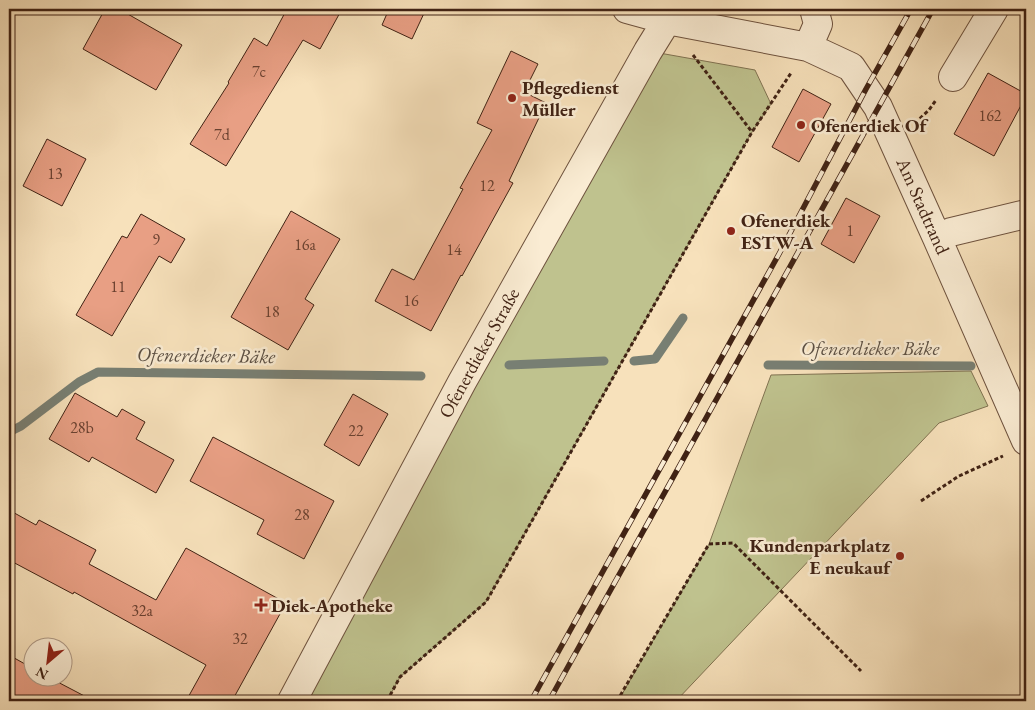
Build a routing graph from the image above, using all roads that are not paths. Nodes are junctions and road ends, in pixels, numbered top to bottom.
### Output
1 (626, 9) edge
2 (994, 9) edge
3 (671, 14) edge
4 (814, 26) edge
5 (953, 77) road end
6 (1026, 214) edge
7 (937, 238) junction
8 (1018, 447) edge
9 (292, 701) edge

1 - 3 street, Am Stadtrand
2 - 5 street
3 - 4 street, Am Stadtrand
3 - 9 street, Ofenerdieker Straße
4 - 7 street, Am Stadtrand
6 - 7 street
7 - 8 street, Am Stadtrand

